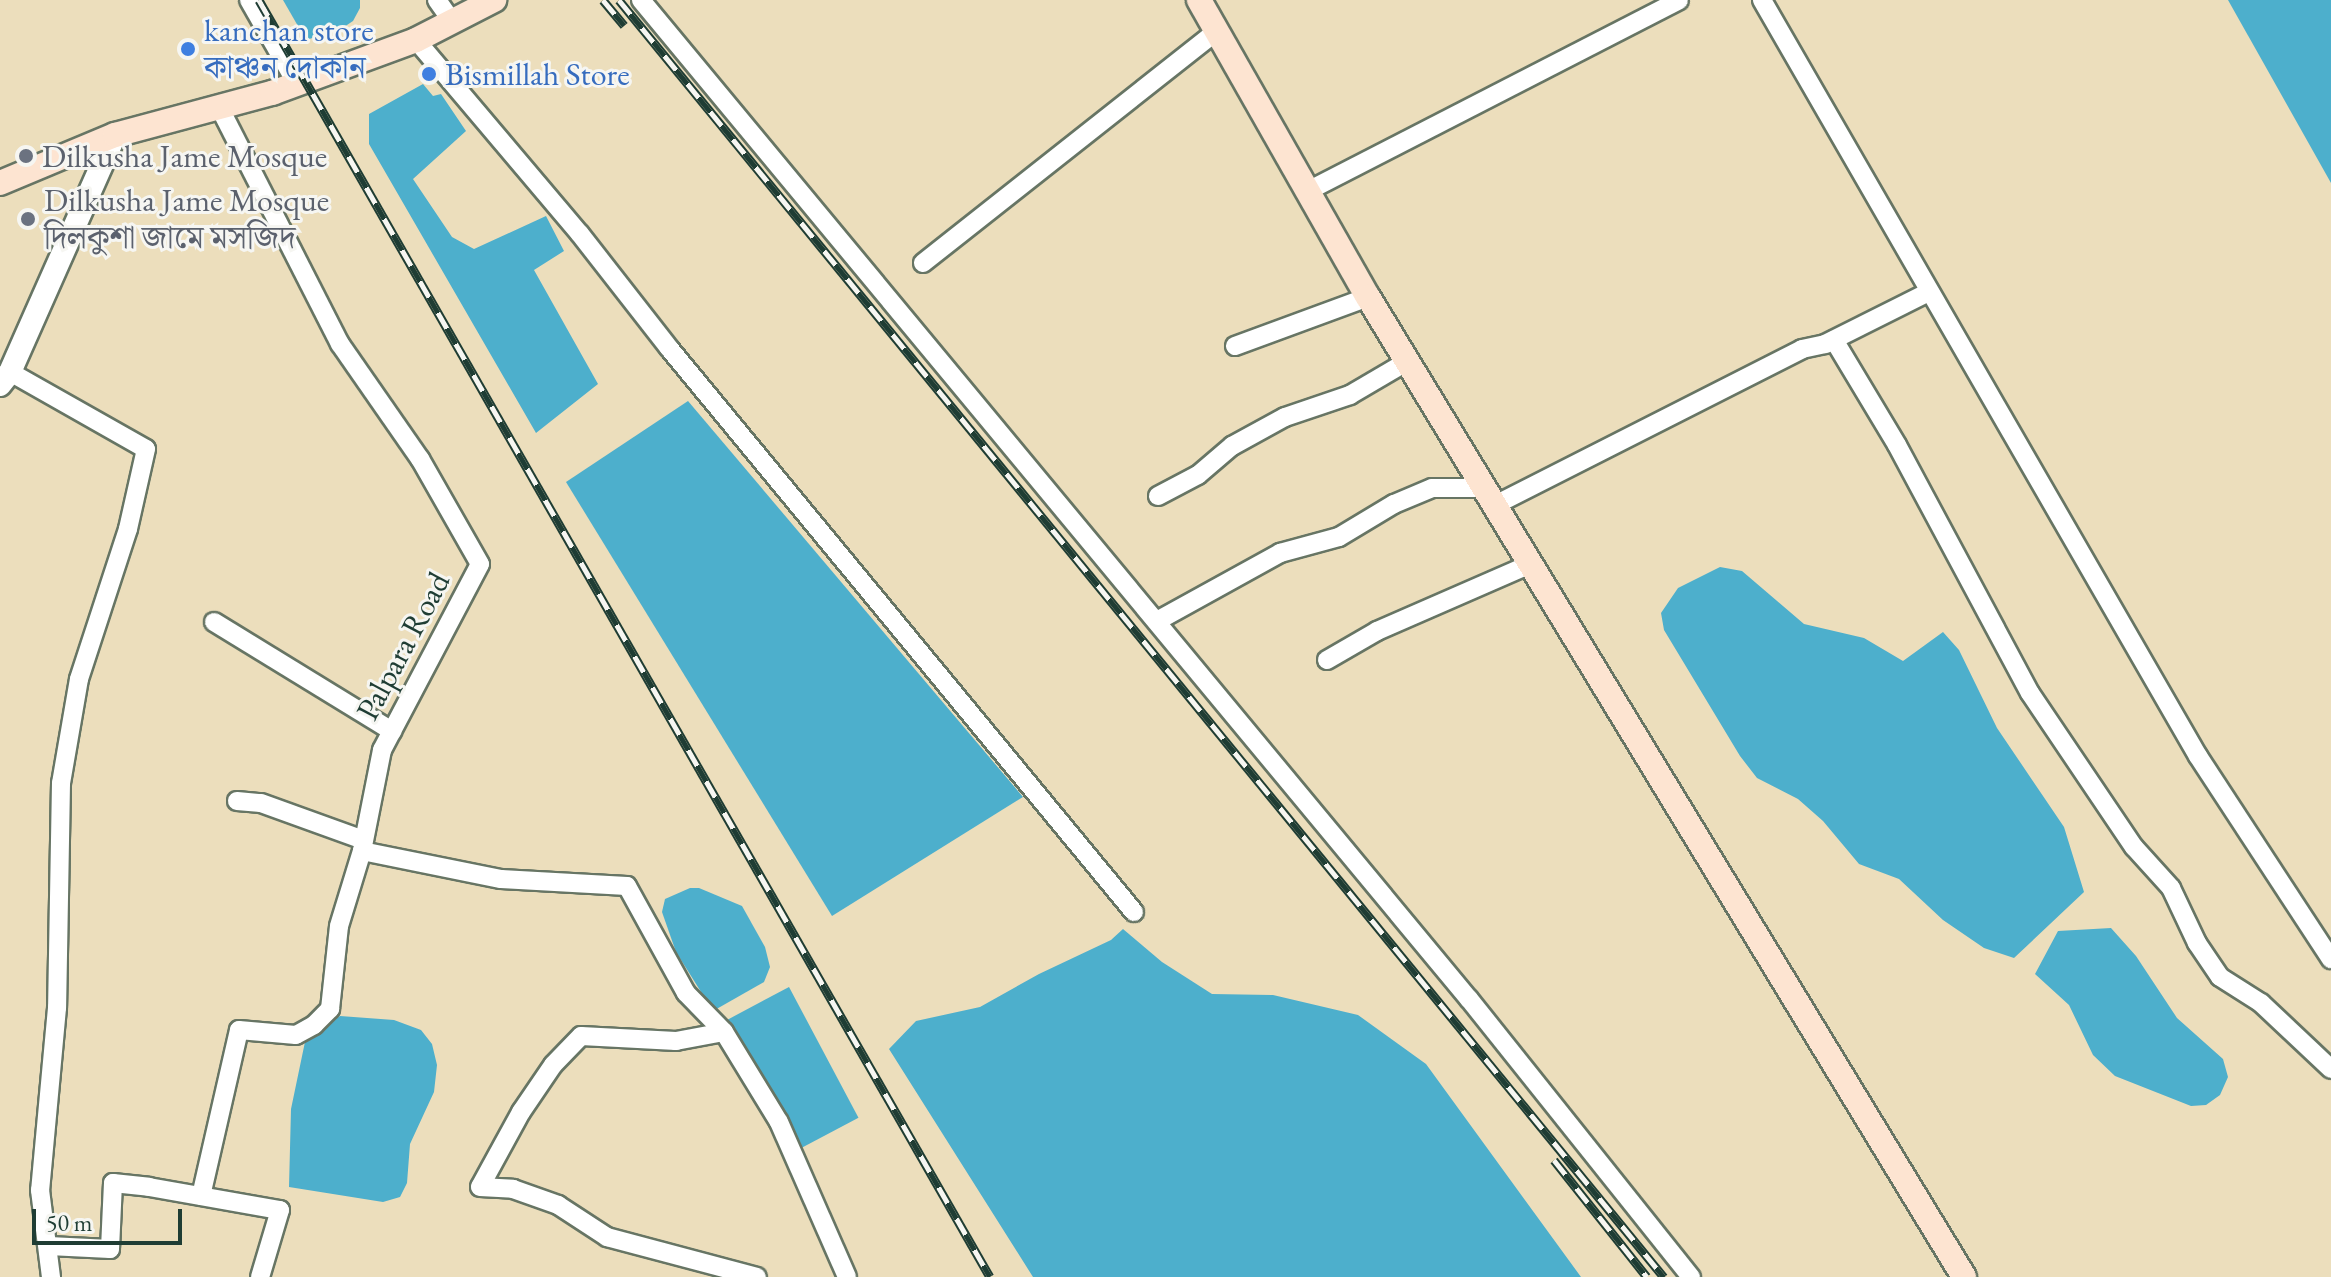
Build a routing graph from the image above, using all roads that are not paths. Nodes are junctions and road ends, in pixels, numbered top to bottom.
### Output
1 (249, 0) edge
2 (437, 0) edge
3 (494, 0) edge
4 (641, 0) edge
5 (1199, 0) edge
6 (1679, 0) edge
7 (1762, 0) edge
8 (453, 23) junction
9 (1217, 31) junction
10 (416, 40) junction
11 (297, 84) junction
12 (219, 107) junction
13 (115, 135) junction
14 (0, 183) edge
15 (1308, 191) junction
16 (923, 263) dead end
17 (1929, 292) junction
18 (1368, 297) junction
19 (1834, 340) junction
20 (1235, 346) dead end
21 (1408, 361) junction
22 (5, 379) edge
23 (1158, 496) dead end
24 (1490, 496) junction
25 (1530, 564) junction
26 (1157, 621) junction
27 (214, 622) dead end
28 (1327, 660) dead end
29 (392, 731) junction
30 (237, 801) dead end
31 (363, 845) junction
32 (1134, 912) dead end
33 (2331, 959) edge
34 (724, 1032) junction
35 (2331, 1069) edge
36 (201, 1196) junction
37 (49, 1246) junction
38 (51, 1277) edge
39 (260, 1277) edge
40 (757, 1277) edge
41 (847, 1277) edge
42 (1691, 1277) edge
43 (1964, 1277) edge

1 - 11 street
2 - 8 street
3 - 8 main road
4 - 26 street
5 - 9 main road
6 - 15 street
7 - 17 street
8 - 10 main road
9 - 15 main road
9 - 16 street
10 - 11 main road
10 - 32 street
11 - 12 main road
12 - 13 main road
12 - 29 street, Palpara Road
13 - 14 main road
13 - 22 street
15 - 18 main road
17 - 19 street
17 - 33 street
18 - 20 street
18 - 21 main road
19 - 24 street
19 - 35 street
21 - 23 street
21 - 24 main road
22 - 37 street
24 - 25 main road
24 - 26 street
25 - 28 street
25 - 43 main road
26 - 42 street
27 - 29 street
29 - 31 street, Palpara Road
30 - 31 street
31 - 34 street
31 - 36 street, Palpara Road
34 - 40 street
34 - 41 street
36 - 37 street
36 - 39 street
37 - 38 street

